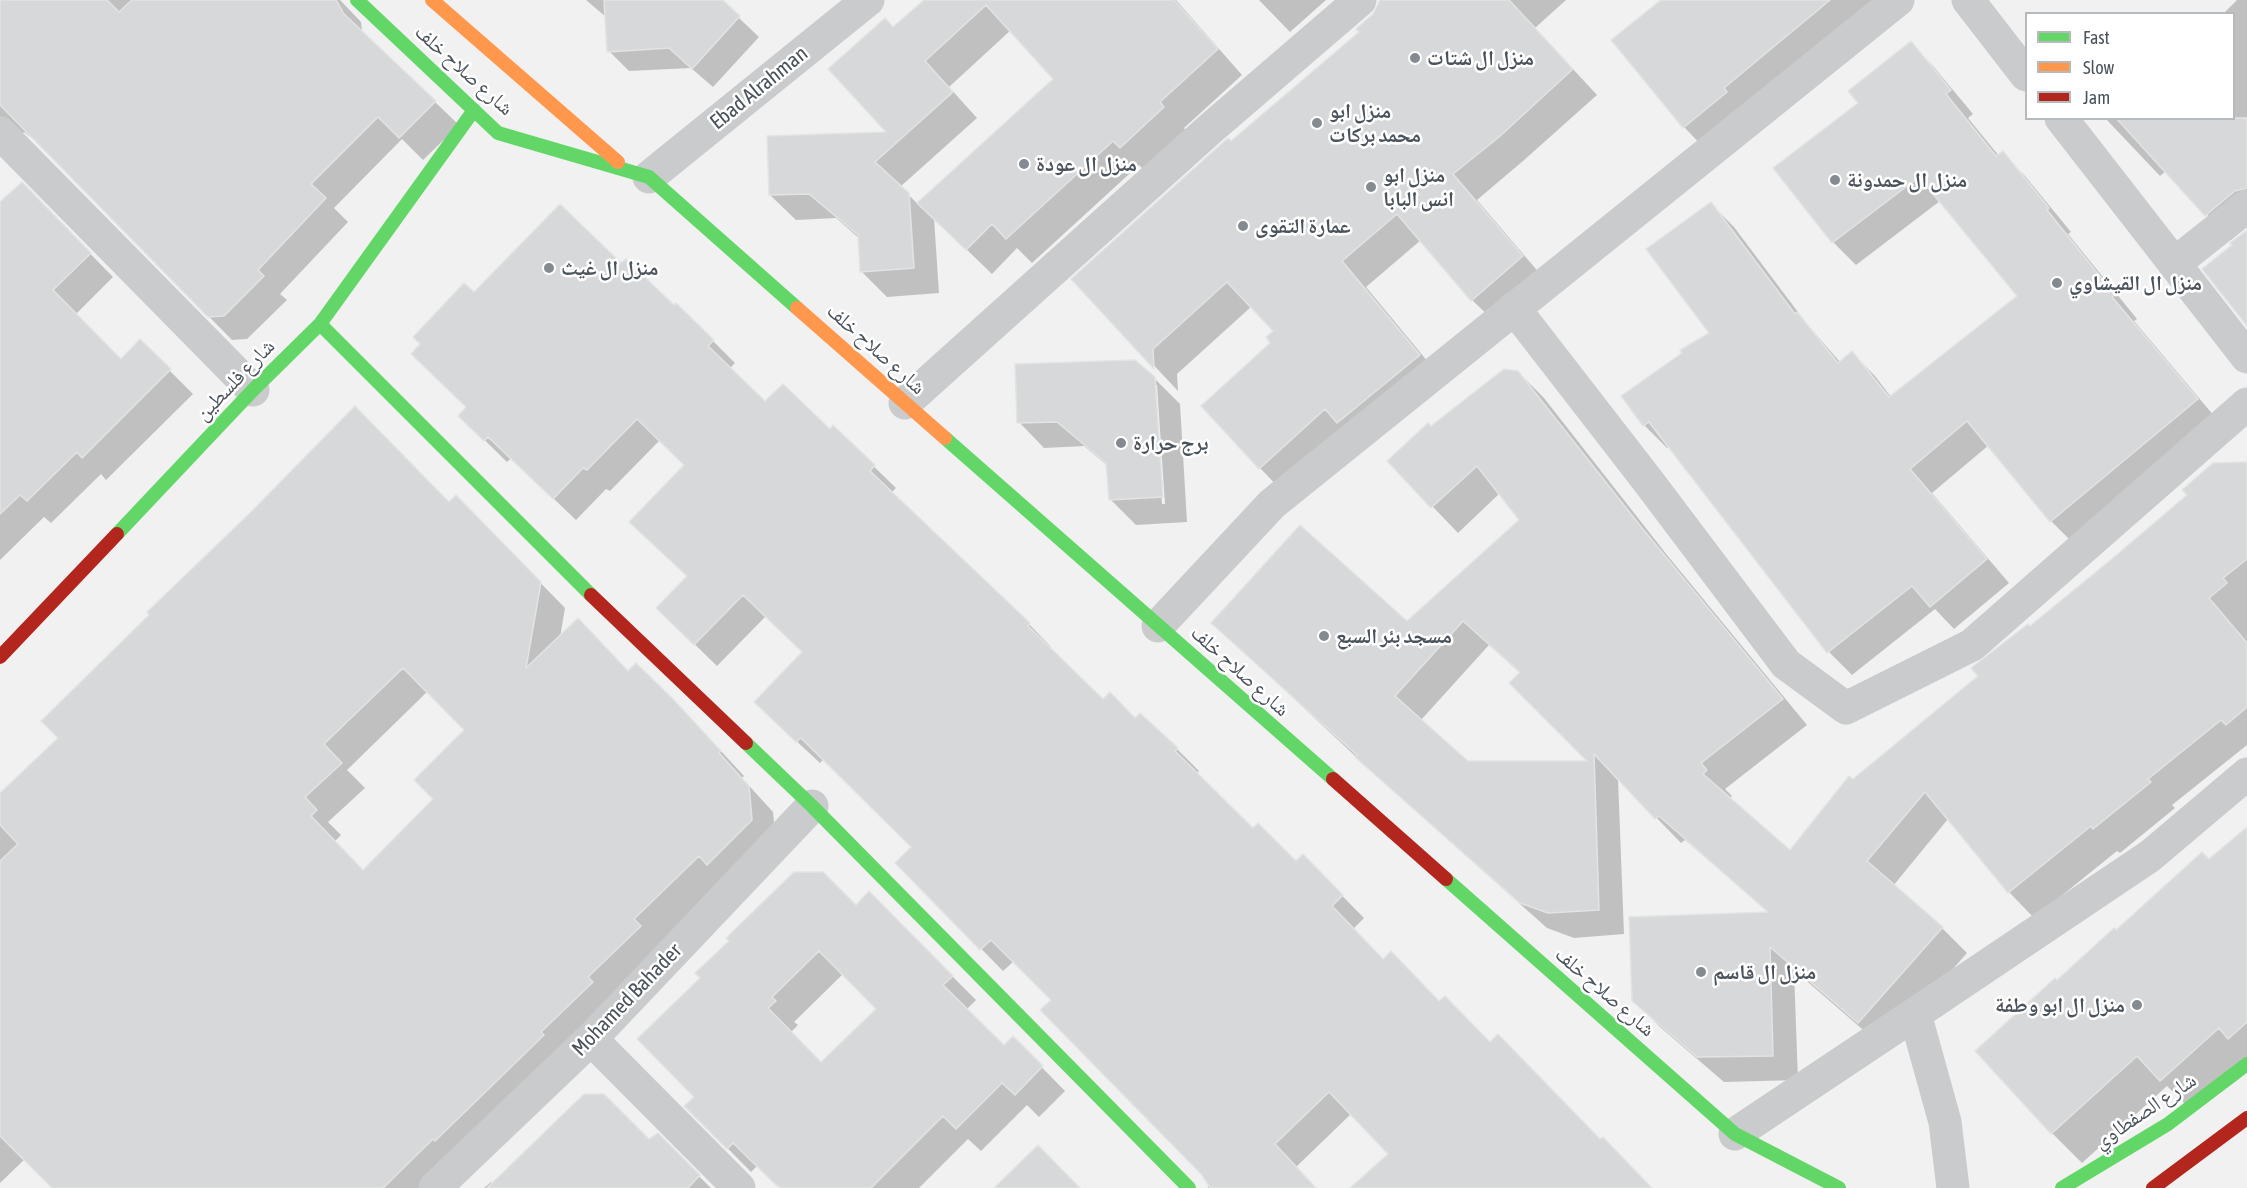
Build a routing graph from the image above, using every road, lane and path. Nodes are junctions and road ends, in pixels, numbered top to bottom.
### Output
1 (357, 0) edge
2 (432, 0) edge
3 (868, 0) edge
4 (1360, 0) edge
5 (1898, 0) edge
6 (1968, 0) edge
7 (2025, 74) edge
8 (474, 110) junction
9 (2063, 120) edge
10 (0, 133) edge
11 (638, 173) junction
12 (2247, 206) edge
13 (2174, 264) junction
14 (1514, 308) junction
15 (320, 324) junction
16 (2247, 357) edge
17 (253, 390) junction
18 (905, 403) junction
19 (2247, 404) edge
20 (1158, 626) junction
21 (0, 657) edge
22 (2247, 774) edge
23 (812, 806) junction
24 (1915, 1014) junction
25 (591, 1039) junction
26 (2247, 1064) edge
27 (2247, 1118) edge
28 (1735, 1134) junction
29 (435, 1188) edge
30 (739, 1188) edge
31 (1189, 1188) edge
32 (1839, 1188) edge
33 (1953, 1188) edge
34 (2062, 1188) edge
35 (2153, 1188) edge

1 - 8 main road, شارع صلاح خلف
2 - 11 main road, شارع صلاح خلف
3 - 11 street, Ebad Alrahman
4 - 18 street
5 - 14 street
6 - 7 street
8 - 11 main road, شارع صلاح خلف
8 - 15 main road, شارع فلسطين
9 - 13 street
10 - 17 street
11 - 18 main road, شارع صلاح خلف
12 - 13 street
13 - 16 street
14 - 19 street
14 - 20 street
15 - 17 main road, شارع فلسطين
15 - 23 main road
17 - 21 main road, شارع فلسطين
18 - 20 main road, شارع صلاح خلف
20 - 28 main road, شارع صلاح خلف
22 - 24 street
23 - 25 street, Mohamed Bahader
23 - 31 main road
24 - 28 street
24 - 33 street
25 - 29 street, Mohamed Bahader
25 - 30 street
26 - 34 main road, شارع الصفطاوي
27 - 35 main road
28 - 32 main road, شارع صلاح خلف

